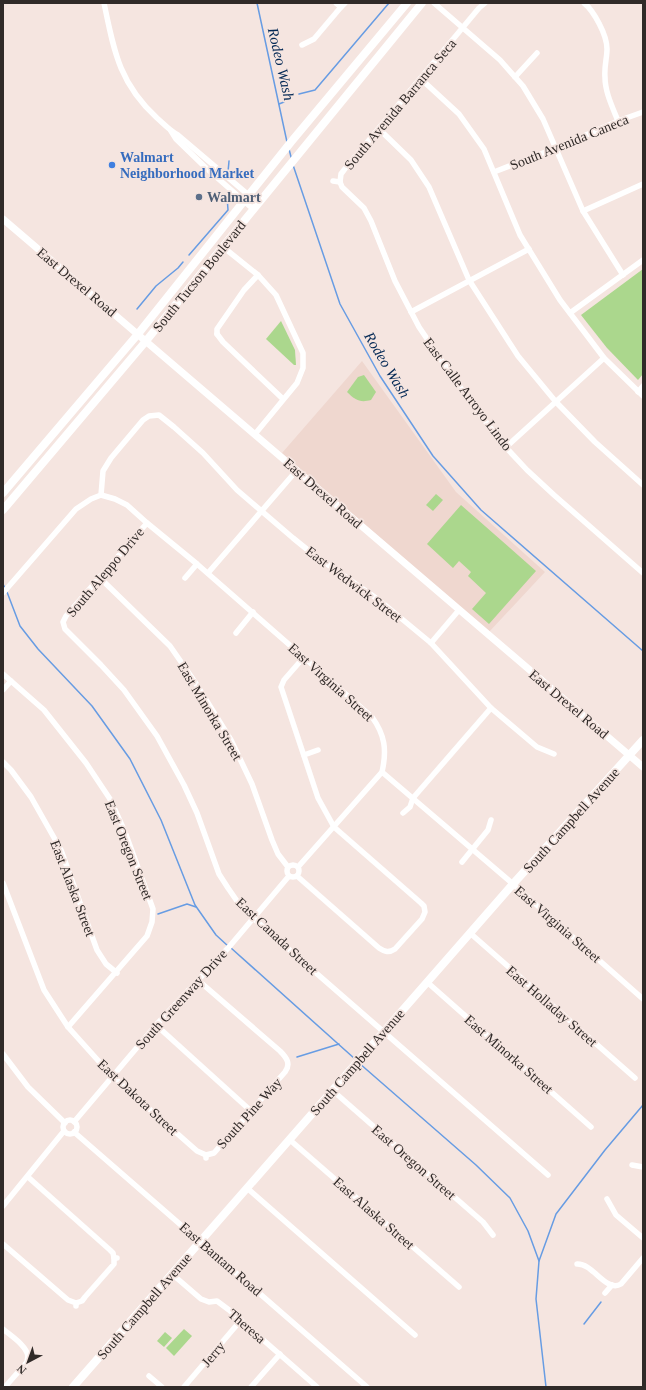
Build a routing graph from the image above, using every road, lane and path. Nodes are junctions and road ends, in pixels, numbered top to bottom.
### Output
1 (104, 3) edge
2 (407, 3) edge
3 (422, 3) edge
4 (434, 3) edge
5 (485, 3) edge
6 (584, 3) edge
7 (341, 4) edge
8 (463, 27) junction
9 (302, 45) dead end
10 (537, 53) dead end
11 (515, 77) junction
12 (421, 79) junction
13 (643, 112) edge
14 (618, 121) junction
15 (379, 129) junction
16 (556, 148) junction
17 (494, 172) junction
18 (334, 181) dead end
19 (340, 182) junction
20 (643, 184) edge
21 (247, 199) junction
22 (256, 206) junction
23 (583, 211) junction
24 (3, 219) edge
25 (224, 247) junction
26 (529, 248) junction
27 (643, 260) edge
28 (258, 275) junction
29 (623, 275) junction
30 (470, 280) junction
31 (411, 312) junction
32 (570, 313) junction
33 (138, 334) junction
34 (146, 341) junction
35 (604, 358) junction
36 (643, 386) edge
37 (638, 392) junction
38 (643, 396) edge
39 (284, 399) junction
40 (556, 402) junction
41 (255, 434) junction
42 (506, 447) junction
43 (297, 470) junction
44 (643, 485) edge
45 (3, 493) edge
46 (101, 495) junction
47 (3, 510) edge
48 (262, 511) junction
49 (147, 523) junction
50 (197, 564) junction
51 (643, 573) edge
52 (208, 574) junction
53 (99, 578) junction
54 (185, 578) dead end
55 (3, 593) edge
56 (458, 610) junction
57 (253, 612) junction
58 (62, 622) joint
59 (236, 632) dead end
60 (431, 643) junction
61 (304, 657) junction
62 (3, 674) edge
63 (10, 681) junction
64 (3, 690) edge
65 (491, 708) junction
66 (643, 740) edge
67 (318, 750) dead end
68 (554, 754) dead end
69 (304, 755) junction
70 (630, 755) junction
71 (3, 762) edge
72 (643, 766) edge
73 (382, 772) junction
74 (413, 798) junction
75 (403, 814) dead end
76 (491, 820) dead end
77 (334, 827) junction
78 (473, 849) junction
79 (462, 862) dead end
80 (288, 867) junction
81 (298, 867) junction
82 (289, 876) junction
83 (297, 876) junction
84 (3, 883) edge
85 (513, 884) junction
86 (253, 918) junction
87 (470, 933) junction
88 (117, 973) junction
89 (199, 981) junction
90 (427, 982) junction
91 (643, 999) edge
92 (156, 1025) junction
93 (68, 1028) junction
94 (384, 1032) junction
95 (3, 1054) edge
96 (112, 1076) junction
97 (635, 1078) dead end
98 (332, 1090) junction
99 (251, 1111) junction
100 (74, 1122) junction
101 (65, 1123) junction
102 (591, 1126) dead end
103 (64, 1131) junction
104 (74, 1132) junction
105 (290, 1140) junction
106 (206, 1157) joint
107 (632, 1165) dead end
108 (643, 1168) edge
109 (548, 1174) dead end
110 (28, 1177) junction
111 (247, 1188) junction
112 (608, 1199) dead end
113 (3, 1206) edge
114 (493, 1235) dead end
115 (643, 1238) edge
116 (201, 1241) junction
117 (3, 1244) edge
118 (643, 1258) edge
119 (576, 1264) dead end
120 (172, 1274) junction
121 (612, 1285) junction
122 (459, 1287) dead end
123 (605, 1293) dead end
124 (241, 1320) junction
125 (3, 1329) edge
126 (416, 1335) dead end
127 (280, 1354) junction
128 (149, 1376) dead end
129 (77, 1386) edge
130 (5, 1387) edge
131 (162, 1387) edge
132 (184, 1387) edge
133 (251, 1387) edge
134 (317, 1387) edge
135 (367, 1387) edge

1 - 21 street
2 - 21 main road, South Tucson Boulevard
3 - 22 main road, South Tucson Boulevard
4 - 8 street
5 - 8 street, South Avenida Barranca Seca
6 - 14 street
7 - 9 street
8 - 11 street
8 - 12 street, South Avenida Barranca Seca
10 - 11 street
11 - 16 street
12 - 15 street, South Avenida Barranca Seca
12 - 17 street
13 - 14 street, South Avenida Caneca
14 - 16 street, South Avenida Caneca
15 - 19 street, South Avenida Barranca Seca
15 - 30 street
16 - 17 street, South Avenida Caneca
16 - 23 street
17 - 26 street
18 - 19 street
19 - 31 street, East Calle Arroyo Lindo
20 - 23 street
21 - 22 street
21 - 33 main road, South Tucson Boulevard
22 - 25 main road, South Tucson Boulevard
23 - 29 street
24 - 33 street, East Drexel Road
25 - 28 street
25 - 34 main road, South Tucson Boulevard
26 - 30 street
26 - 32 street
27 - 29 street
28 - 39 street
28 - 39 street
29 - 32 street
30 - 31 street
30 - 40 street
31 - 42 street, East Calle Arroyo Lindo
32 - 35 street
33 - 34 street, East Drexel Road
33 - 45 main road, South Tucson Boulevard
34 - 41 street, East Drexel Road
34 - 47 main road, South Tucson Boulevard
35 - 37 street
35 - 40 street
36 - 37 street
37 - 38 street
39 - 41 street
40 - 42 street
40 - 44 street
41 - 43 street, East Drexel Road
42 - 51 street, East Calle Arroyo Lindo
43 - 48 street
43 - 56 street, East Drexel Road
46 - 48 street, East Wedwick Street
46 - 49 street, East Virginia Street
46 - 55 street
48 - 52 street
48 - 60 street, East Wedwick Street
49 - 50 street, East Virginia Street
49 - 53 street, South Aleppo Drive
50 - 52 street, East Virginia Street
50 - 54 street
52 - 57 street, East Virginia Street
53 - 58 street, South Aleppo Drive
53 - 80 street, East Minorka Street
56 - 60 street
56 - 70 street, East Drexel Road
57 - 59 street
57 - 61 street, East Virginia Street
58 - 86 street, East Canada Street
60 - 65 street, East Wedwick Street
61 - 69 street
61 - 73 street, East Virginia Street
62 - 63 street, East Oregon Street
63 - 64 street
63 - 88 street, East Oregon Street
65 - 68 street, East Wedwick Street
65 - 74 street
66 - 70 main road, South Campbell Avenue
67 - 69 street
69 - 77 street
70 - 72 street, East Drexel Road
70 - 85 main road, South Campbell Avenue
71 - 88 street, East Alaska Street
73 - 74 street, East Virginia Street
73 - 77 street
74 - 75 street
74 - 78 street, East Virginia Street
76 - 78 street
77 - 81 street
77 - 83 street
78 - 79 street
78 - 85 street, East Virginia Street
80 - 81 street
80 - 82 street
81 - 83 street
82 - 83 street
82 - 86 street, South Greenway Drive
84 - 93 street, East Dakota Street
85 - 87 main road, South Campbell Avenue
85 - 91 street, East Virginia Street
86 - 89 street, South Greenway Drive
86 - 94 street, East Canada Street
87 - 90 main road, South Campbell Avenue
87 - 97 street, East Holladay Street
88 - 93 street
89 - 92 street, South Greenway Drive
89 - 99 street, South Pine Way
90 - 94 main road, South Campbell Avenue
90 - 102 street, East Minorka Street
92 - 96 street, South Greenway Drive
92 - 99 street
93 - 96 street, East Dakota Street
94 - 98 main road, South Campbell Avenue
94 - 109 street, East Canada Street
95 - 101 street
96 - 100 street, South Greenway Drive
96 - 106 street, East Dakota Street
98 - 105 main road, South Campbell Avenue
98 - 114 street, East Oregon Street
99 - 106 street, South Pine Way
100 - 101 street
100 - 104 street
101 - 103 street
103 - 104 street
103 - 110 street
104 - 116 street, East Bantam Road
105 - 111 main road, South Campbell Avenue
105 - 122 street, East Alaska Street
107 - 108 street
110 - 113 street
110 - 117 street
111 - 116 main road, South Campbell Avenue
111 - 126 street
112 - 115 street
116 - 120 main road, South Campbell Avenue
116 - 135 street, East Bantam Road
118 - 121 street
119 - 121 street
120 - 124 street, Theresa
120 - 129 main road, South Campbell Avenue
121 - 123 street
124 - 127 street, Theresa
124 - 132 street, Jerry
125 - 130 street
127 - 133 street
127 - 134 street, Theresa
128 - 131 street

